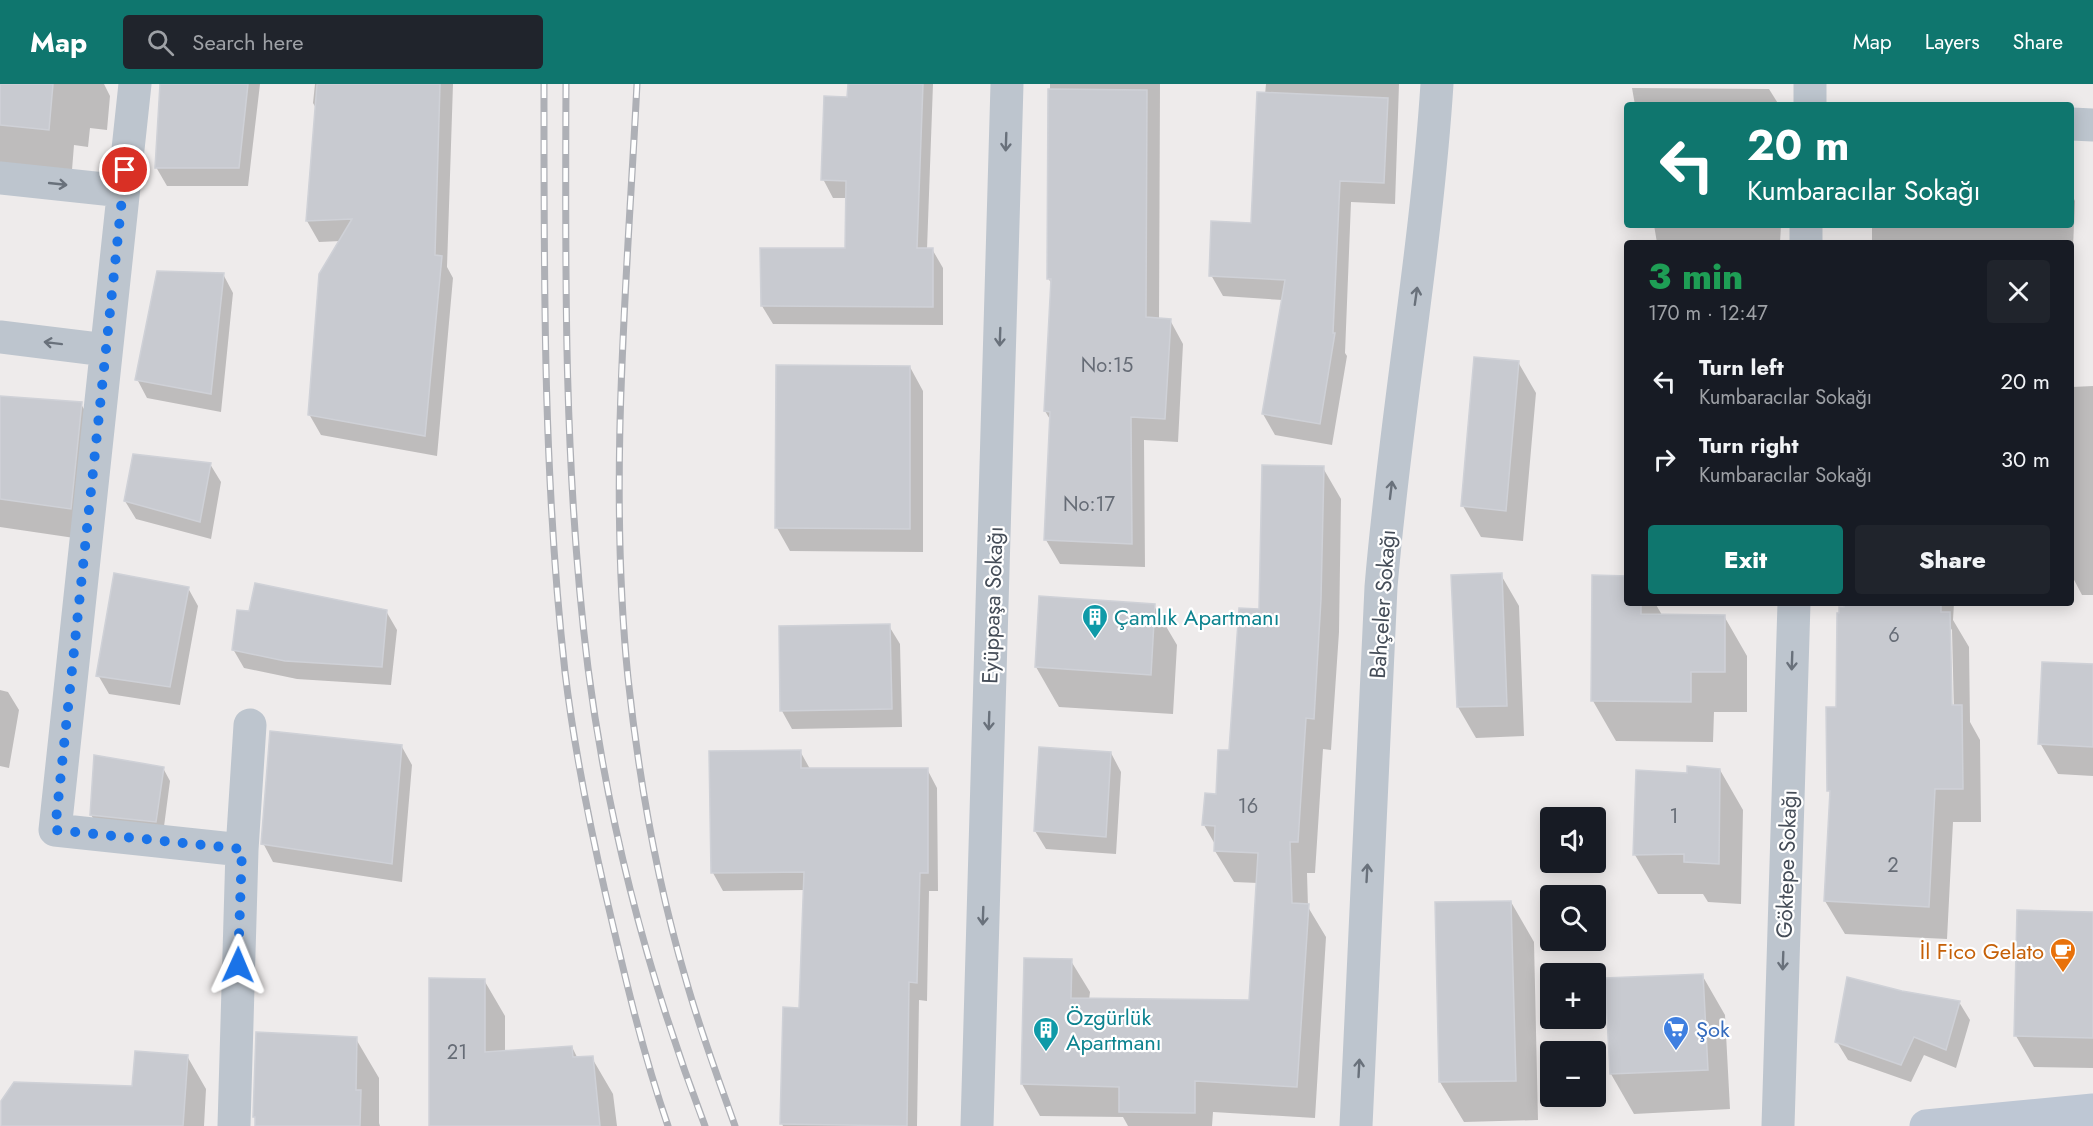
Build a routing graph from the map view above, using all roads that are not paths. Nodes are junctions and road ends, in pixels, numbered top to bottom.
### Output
1 (135, 84) edge
2 (1008, 84) edge
3 (1437, 84) edge
4 (1810, 84) edge
5 (1810, 102) edge
6 (2074, 124) edge
7 (2093, 125) edge
8 (0, 178) edge
9 (123, 191) junction
10 (0, 337) edge
11 (105, 350) junction
12 (1794, 606) edge
13 (250, 725) dead end
14 (242, 849) junction
15 (2093, 1110) edge
16 (234, 1126) edge
17 (977, 1126) edge
18 (1356, 1126) edge
19 (1778, 1126) edge
20 (1926, 1126) edge

1 - 9 street
2 -> 17 street, Eyüppaşa Sokağı
18 -> 3 street, Bahçeler Sokağı
4 - 5 street
6 - 7 street
8 -> 9 street
9 - 11 street
11 -> 10 street
11 - 14 street
12 -> 19 street, Göktepe Sokağı
13 - 14 street
14 - 16 street
15 - 20 main road

